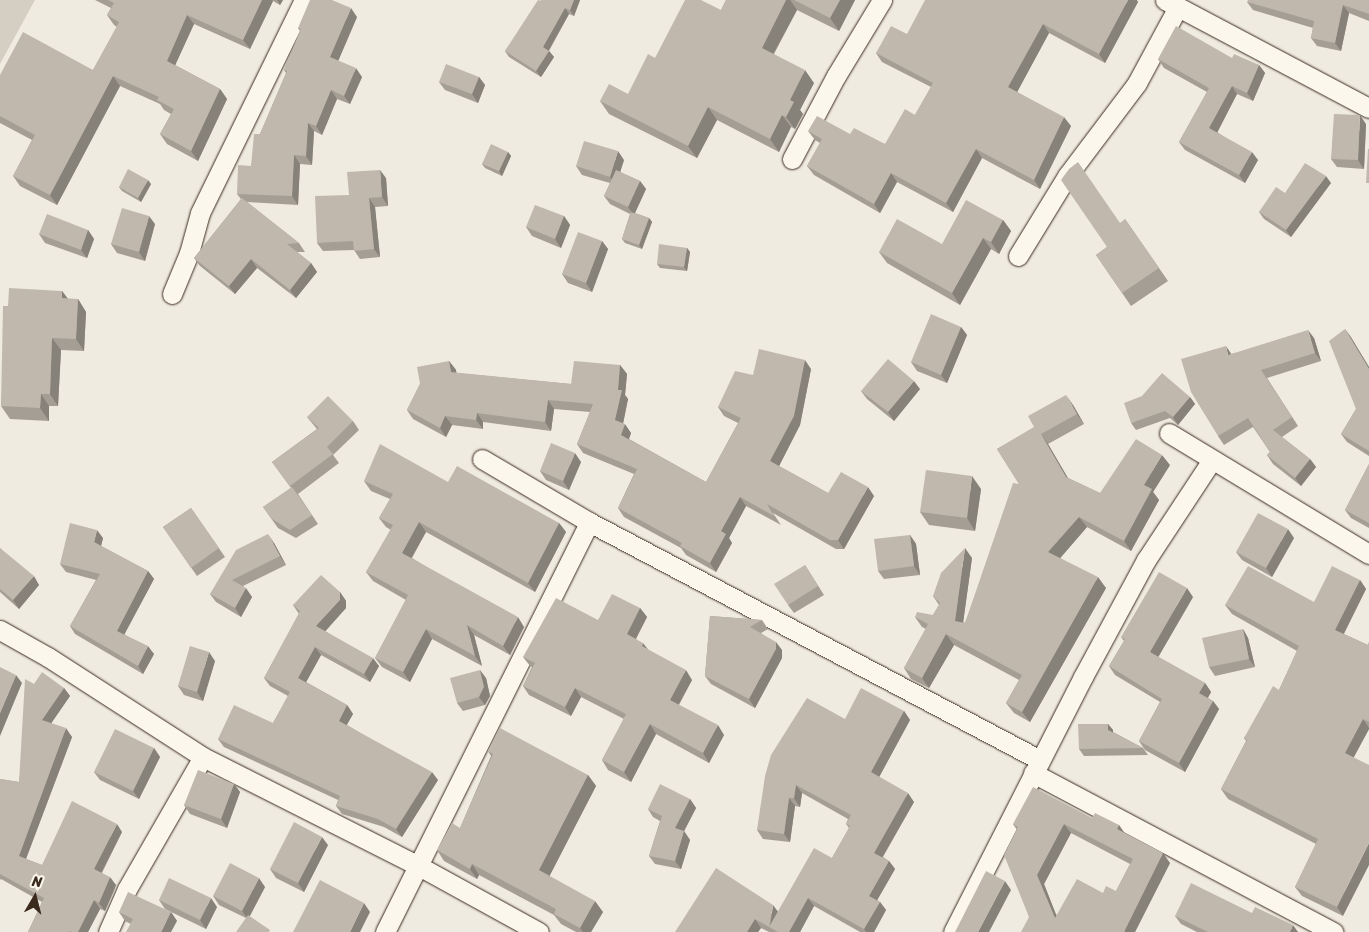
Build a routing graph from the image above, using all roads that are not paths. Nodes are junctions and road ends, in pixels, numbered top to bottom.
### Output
1 (304, 0) edge
2 (882, 0) edge
3 (1172, 3) edge
4 (1369, 108) edge
5 (792, 158) dead end
6 (1018, 256) dead end
7 (172, 294) dead end
8 (1169, 433) dead end
9 (482, 459) dead end
10 (1212, 460) junction
11 (589, 522) junction
12 (1369, 554) edge
13 (0, 630) edge
14 (203, 758) junction
15 (1037, 766) junction
16 (417, 865) junction
17 (108, 932) edge
18 (384, 932) edge
19 (539, 932) edge
20 (953, 932) edge
21 (1333, 932) edge

1 - 7 street
2 - 5 street
3 - 4 street
3 - 6 street
8 - 10 street
9 - 11 street
10 - 12 street
10 - 15 street
11 - 15 street
11 - 16 street
13 - 14 street
14 - 16 street
14 - 17 street
15 - 20 street
15 - 21 street
16 - 18 street
16 - 19 street

